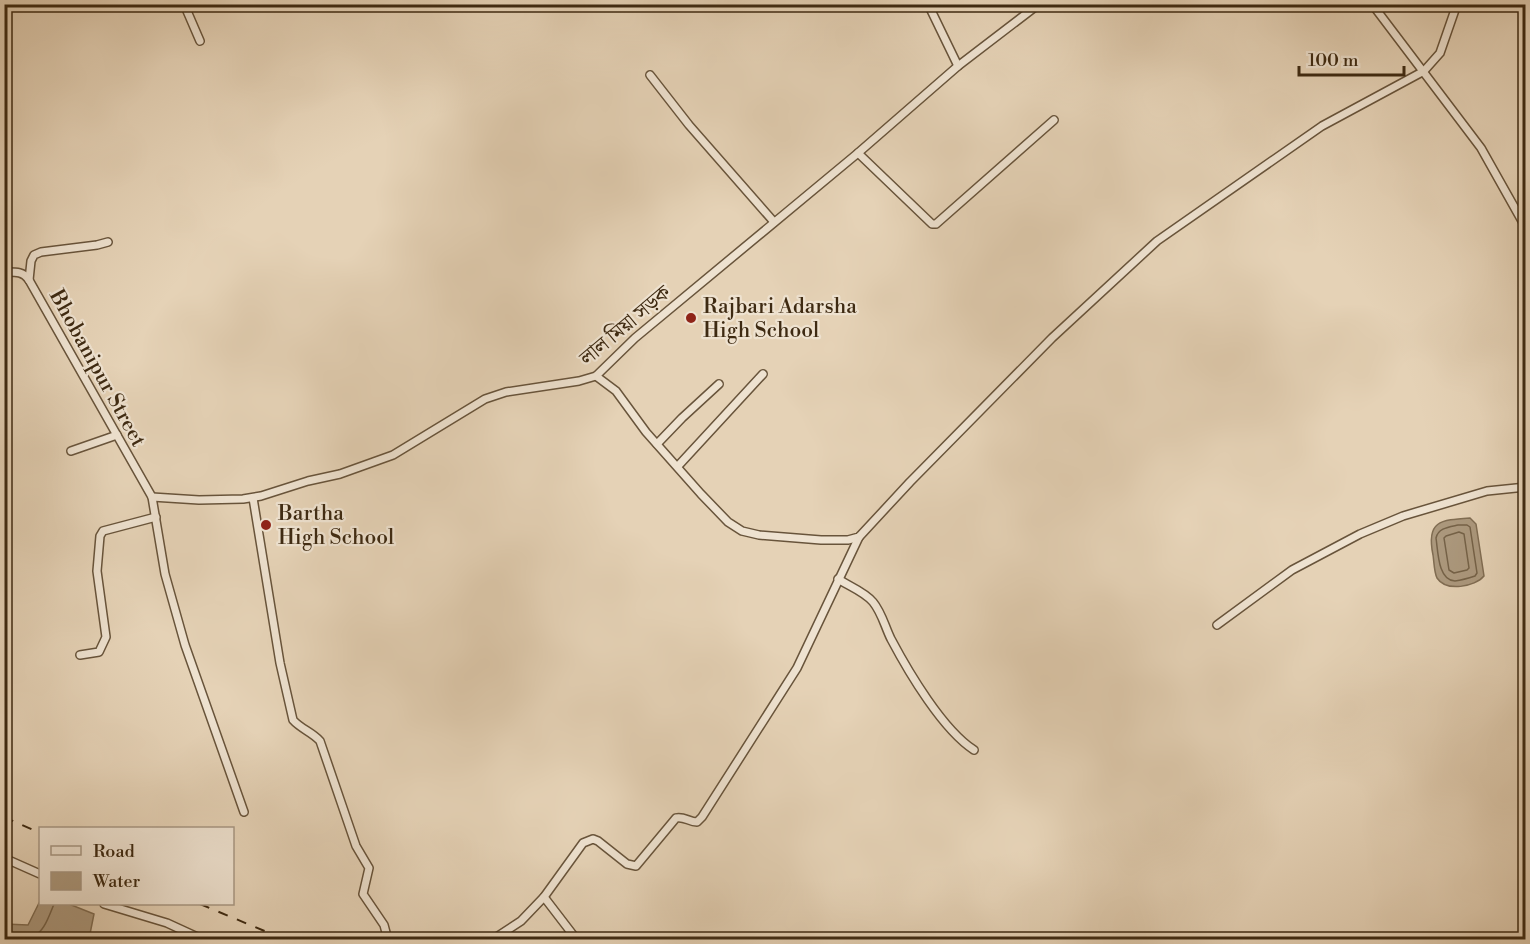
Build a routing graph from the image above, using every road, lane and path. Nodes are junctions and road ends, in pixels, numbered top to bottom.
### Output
1 (184, 4) edge
2 (928, 4) edge
3 (1039, 4) edge
4 (1372, 4) edge
5 (1457, 4) edge
6 (200, 40) dead end
7 (958, 66) junction
8 (1424, 71) junction
9 (650, 75) dead end
10 (1053, 120) dead end
11 (858, 153) junction
12 (774, 222) junction
13 (1526, 228) edge
14 (108, 242) dead end
15 (4, 272) edge
16 (29, 280) junction
17 (764, 374) dead end
18 (596, 376) junction
19 (719, 384) dead end
20 (117, 435) junction
21 (657, 444) junction
22 (71, 451) dead end
23 (678, 466) junction
24 (1526, 488) edge
25 (152, 497) junction
26 (253, 498) junction
27 (156, 517) junction
28 (859, 537) junction
29 (838, 579) junction
30 (1217, 625) dead end
31 (80, 655) dead end
32 (974, 750) dead end
33 (244, 812) dead end
34 (4, 858) edge
35 (39, 874) edge
36 (544, 897) junction
37 (110, 905) edge
38 (204, 939) edge
39 (388, 939) edge
40 (492, 939) edge
41 (578, 939) edge

1 - 6 street
2 - 7 street
3 - 7 street, লাল মিয়া সড়ক
4 - 8 street
5 - 8 street
7 - 11 street, লাল মিয়া সড়ক
8 - 13 street
8 - 28 street
9 - 12 street
10 - 11 street
11 - 12 street, লাল মিয়া সড়ক
12 - 18 street, লাল মিয়া সড়ক
14 - 16 street
15 - 16 street, Bhobanipur Street
16 - 20 street, Bhobanipur Street
17 - 23 street
18 - 21 street
18 - 26 street, লাল মিয়া সড়ক
19 - 21 street
20 - 22 street
20 - 25 street, Bhobanipur Street
21 - 23 street
23 - 28 street
24 - 30 street
25 - 26 street, লাল মিয়া সড়ক
25 - 27 street, Bhobanipur Street
26 - 39 street
27 - 31 street
27 - 33 street, Bhobanipur Street
28 - 29 street
29 - 32 street
29 - 36 street
34 - 35 street
36 - 40 street
36 - 41 street
37 - 38 street

